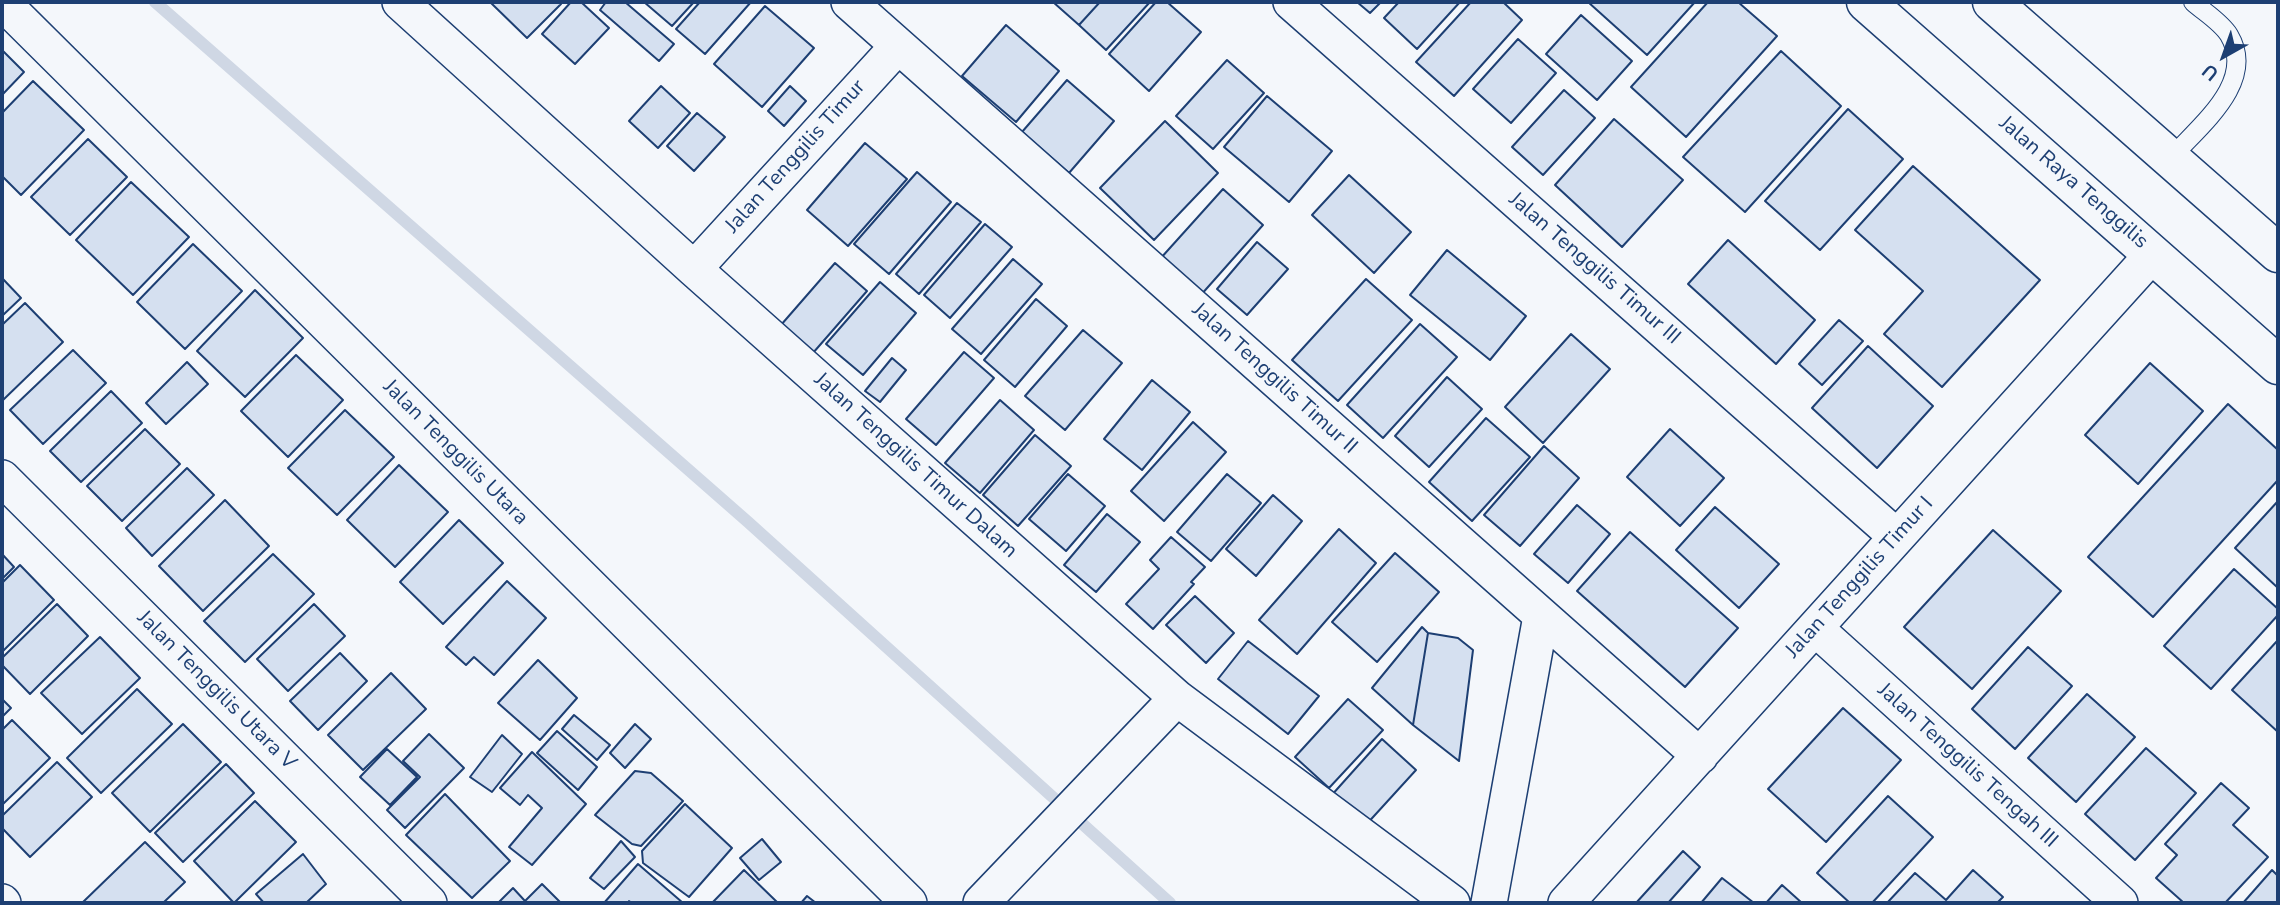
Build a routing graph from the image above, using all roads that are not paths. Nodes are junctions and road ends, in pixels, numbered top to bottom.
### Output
1 (2, 2) edge
2 (400, 2) edge
3 (849, 2) edge
4 (1291, 2) edge
5 (1866, 2) edge
6 (1992, 2) edge
7 (2193, 2) edge
8 (898, 46) junction
9 (2171, 158) junction
10 (2278, 253) edge
11 (2153, 254) junction
12 (694, 269) junction
13 (2278, 365) edge
14 (2, 478) edge
15 (1897, 537) junction
16 (1541, 616) junction
17 (1815, 628) junction
18 (1177, 698) junction
19 (1700, 756) junction
20 (429, 903) edge
21 (909, 903) edge
22 (981, 903) edge
23 (1451, 903) edge
24 (1489, 903) edge
25 (1566, 903) edge
26 (2120, 903) edge

1 - 21 street, Jalan Tenggilis Utara
2 - 12 street, Jalan Tenggilis Timur Dalam
3 - 8 street, Jalan Tenggilis Timur II
4 - 15 street, Jalan Tenggilis Timur III
5 - 11 main road, Jalan Raya Tenggilis
6 - 9 main road
7 - 9 lane
8 - 12 street, Jalan Tenggilis Timur
8 - 16 street, Jalan Tenggilis Timur II
9 - 10 main road
11 - 13 main road, Jalan Raya Tenggilis
11 - 15 street, Jalan Tenggilis Timur I
12 - 18 street, Jalan Tenggilis Timur Dalam
14 - 20 street, Jalan Tenggilis Utara V
15 - 17 street, Jalan Tenggilis Timur I
16 - 19 street, Jalan Tenggilis Timur II
16 - 24 street
17 - 19 street, Jalan Tenggilis Timur I
17 - 26 street, Jalan Tenggilis Tengah III
18 - 22 street
18 - 23 street, Jalan Tenggilis Timur Dalam
19 - 25 street, Jalan Tenggilis Timur I

